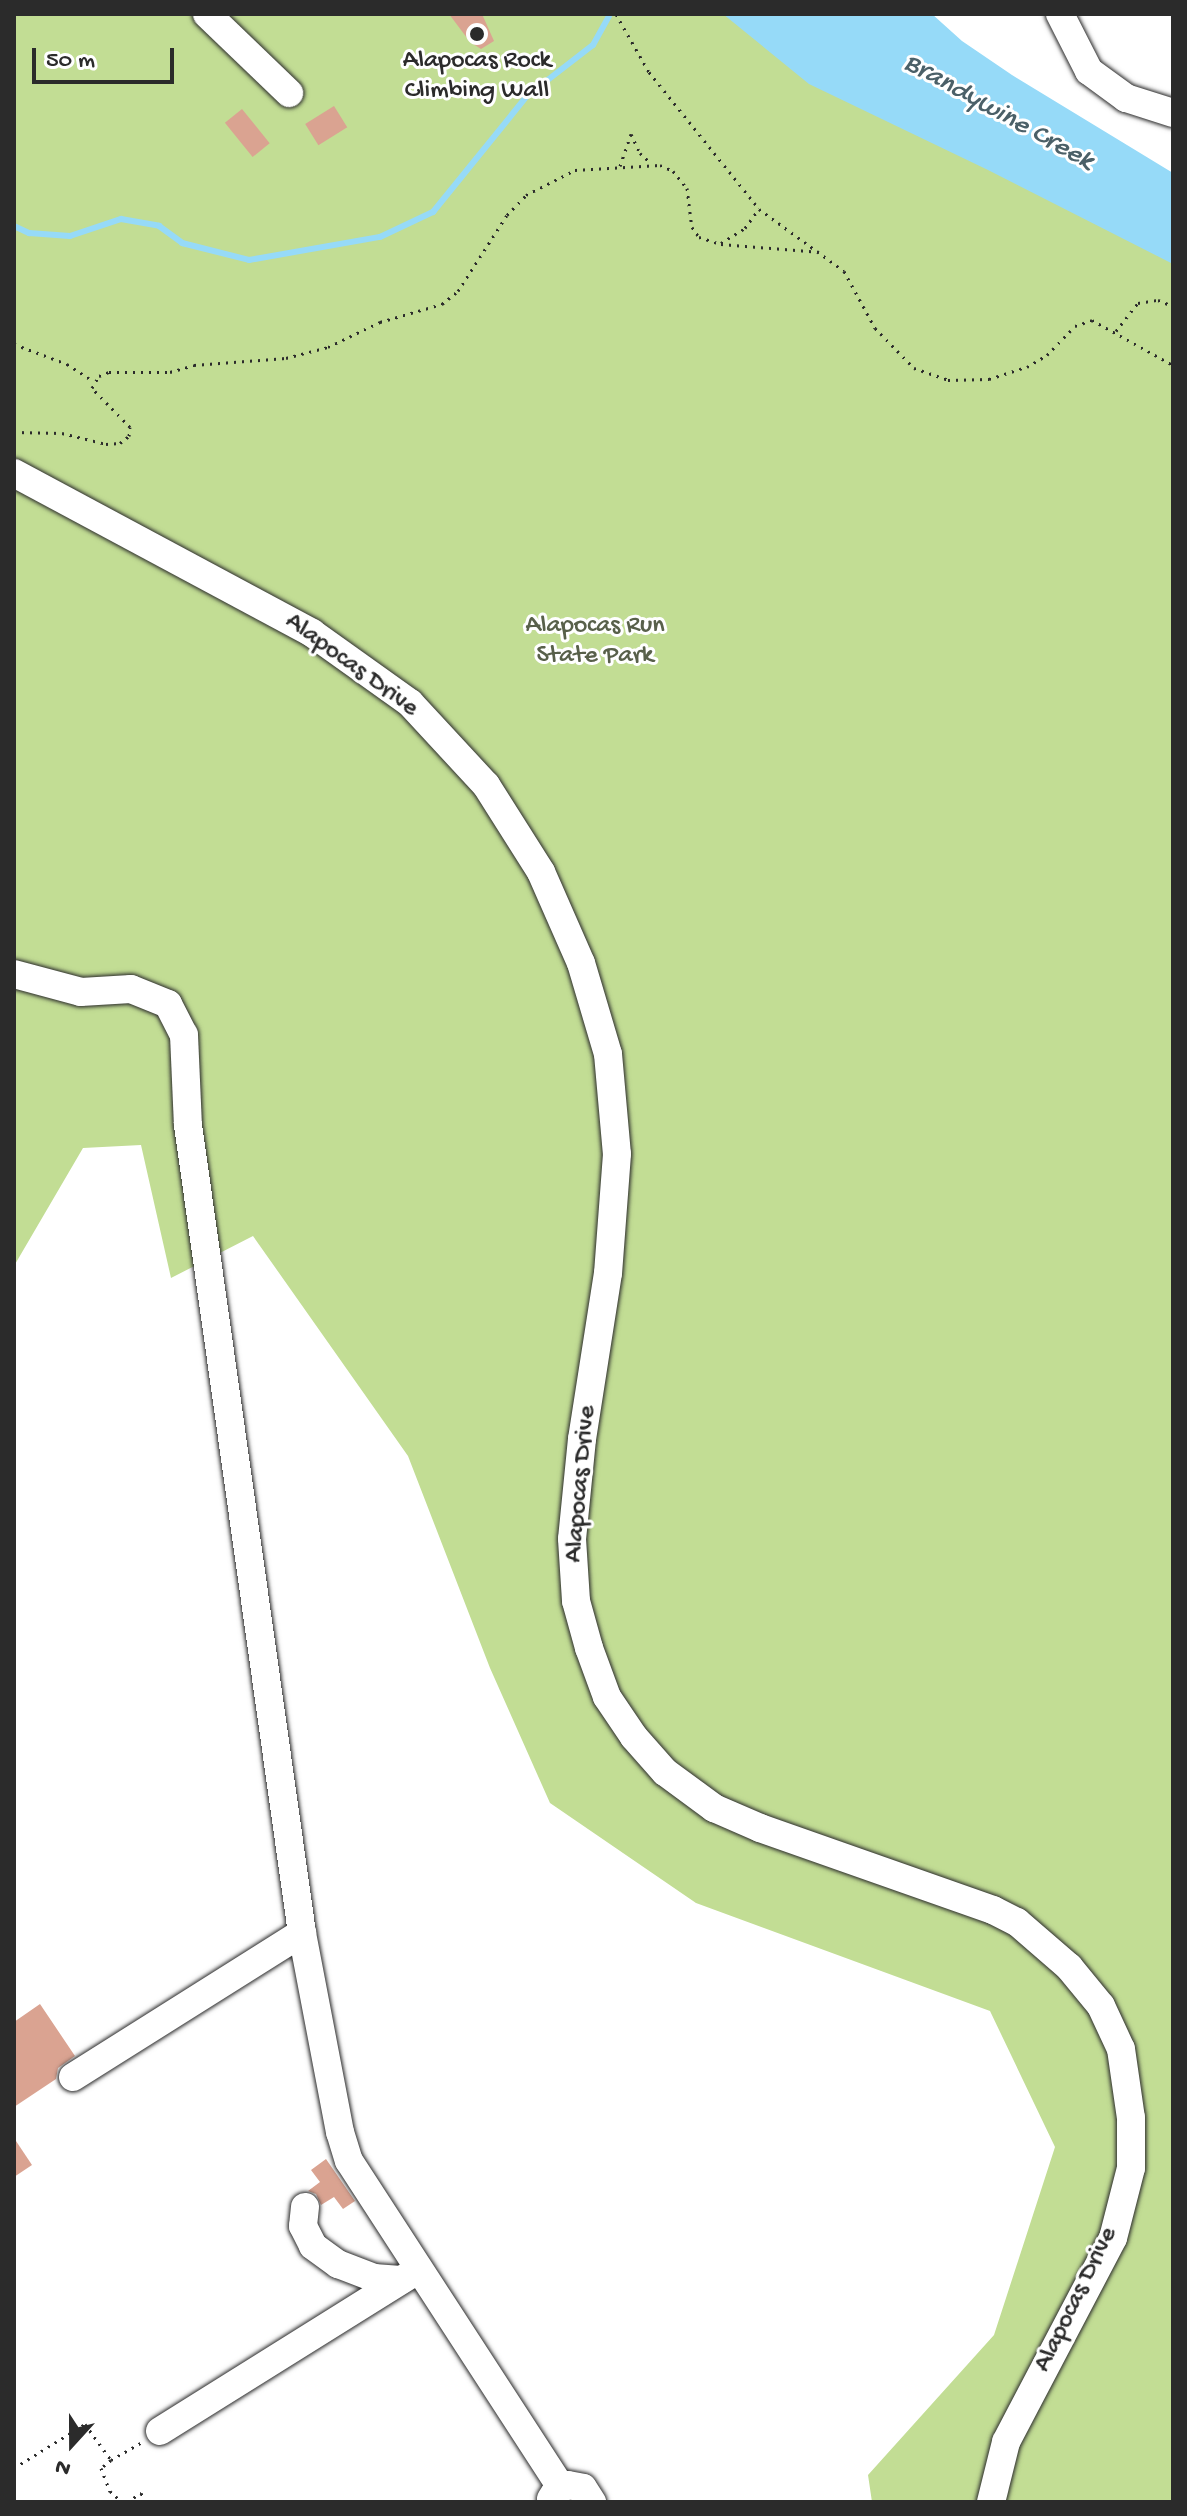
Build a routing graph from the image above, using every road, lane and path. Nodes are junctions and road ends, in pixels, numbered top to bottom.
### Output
1 (207, 14) edge
2 (616, 14) edge
3 (1060, 14) edge
4 (289, 93) dead end
5 (1173, 113) edge
6 (652, 164) junction
7 (620, 166) junction
8 (759, 209) junction
9 (721, 244) junction
10 (821, 252) junction
11 (1173, 306) edge
12 (1116, 331) junction
13 (14, 344) edge
14 (1173, 365) edge
15 (93, 381) junction
16 (14, 432) edge
17 (14, 473) edge
18 (14, 974) edge
19 (302, 1933) junction
20 (73, 2077) dead end
21 (305, 2207) dead end
22 (410, 2275) junction
23 (160, 2431) joint
24 (111, 2460) junction
25 (14, 2468) edge
26 (556, 2495) edge
27 (124, 2502) edge
28 (146, 2502) edge
29 (592, 2502) edge
30 (991, 2502) edge

1 - 4 street
2 - 8 path
3 - 5 street
6 - 7 path
6 - 7 path
6 - 9 path
7 - 15 path
8 - 9 path
8 - 10 path
9 - 10 path
10 - 12 path
11 - 12 path
12 - 14 path
13 - 15 path
15 - 16 path
17 - 30 street, Alapocas Drive
18 - 19 street
19 - 20 street
19 - 22 street
21 - 22 street
22 - 23 street
22 - 26 street
23 - 24 path
24 - 25 path
24 - 27 path
26 - 29 street
27 - 28 path

